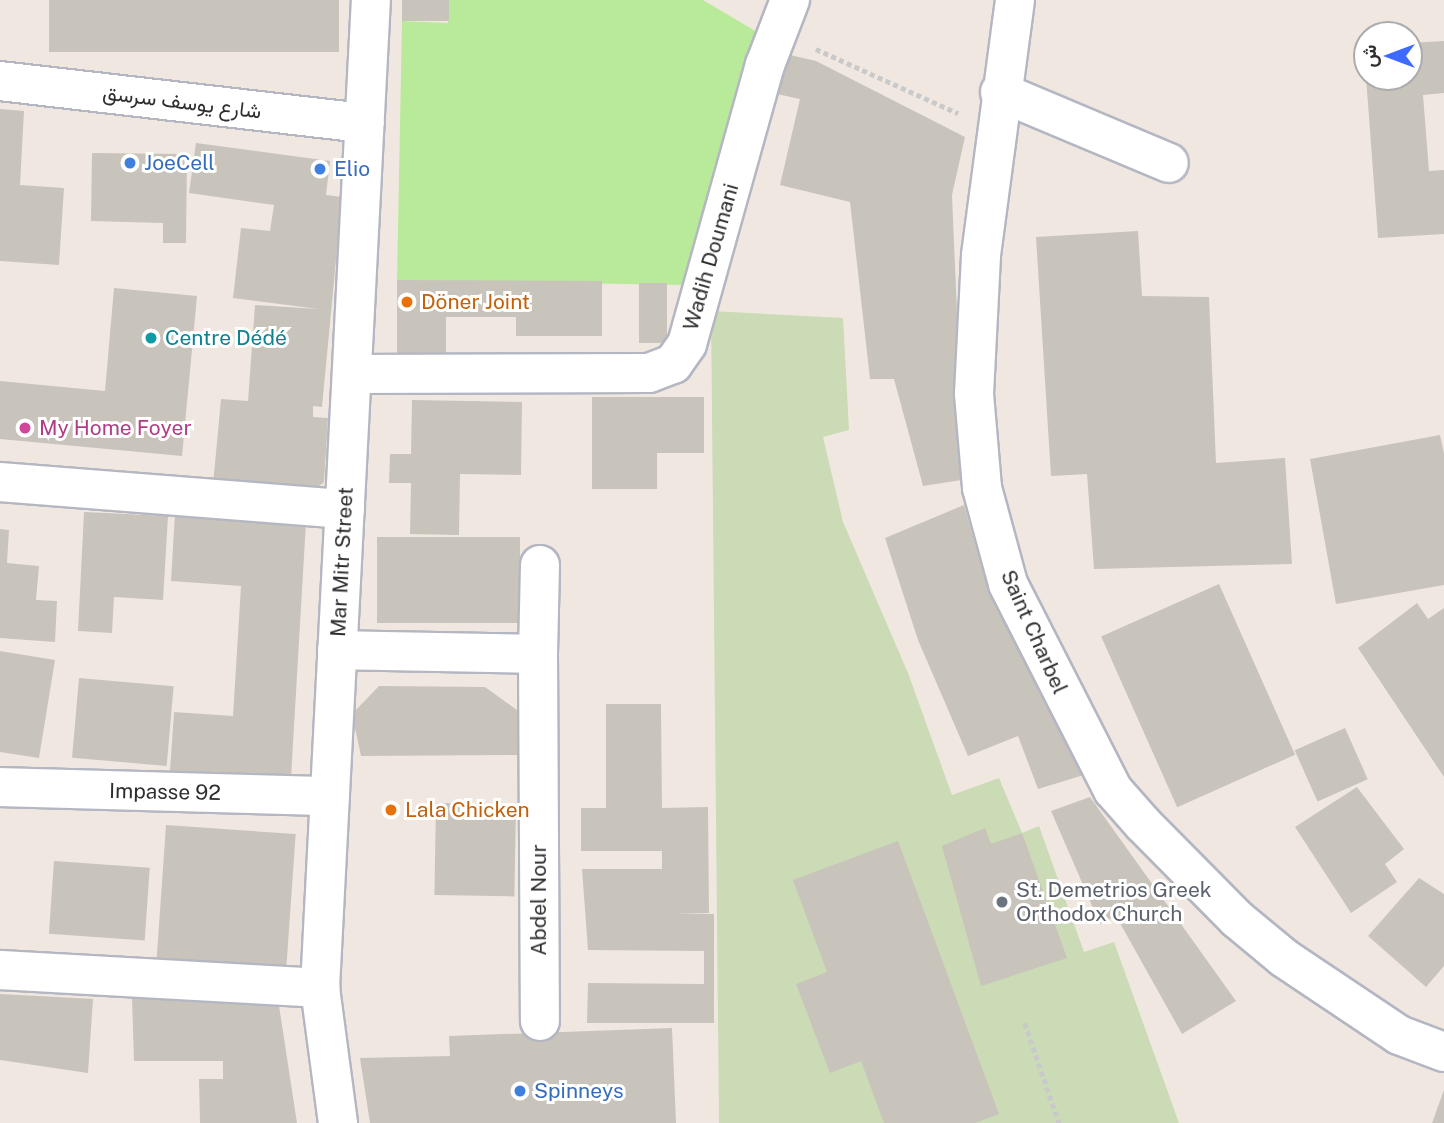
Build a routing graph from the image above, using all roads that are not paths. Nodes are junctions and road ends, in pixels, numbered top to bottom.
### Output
1 (371, 0) edge
2 (1015, 0) edge
3 (784, 16) edge
4 (0, 81) edge
5 (1000, 92) junction
6 (365, 123) junction
7 (1169, 163) dead end
8 (352, 374) junction
9 (7, 483) edge
10 (345, 509) junction
11 (540, 565) dead end
12 (337, 650) junction
13 (538, 654) junction
14 (0, 787) edge
15 (330, 796) junction
16 (0, 970) edge
17 (320, 988) junction
18 (540, 1021) dead end
19 (1444, 1052) edge
20 (338, 1123) edge

1 - 6 street, Mar Mitr Street
2 - 5 street, Saint Charbel
3 - 8 street, Wadih Doumani
4 - 6 street, شارع يوسف سرسق
5 - 7 street
5 - 19 street, Saint Charbel
6 - 8 street, Mar Mitr Street
8 - 10 street, Mar Mitr Street
9 - 10 street
10 - 12 street, Mar Mitr Street
11 - 13 street, Abdel Nour
12 - 13 street
12 - 15 street, Mar Mitr Street
13 - 18 street, Abdel Nour
14 - 15 street, Impasse 92
15 - 17 street, Mar Mitr Street
16 - 17 street
17 - 20 street, Mar Mitr Street

